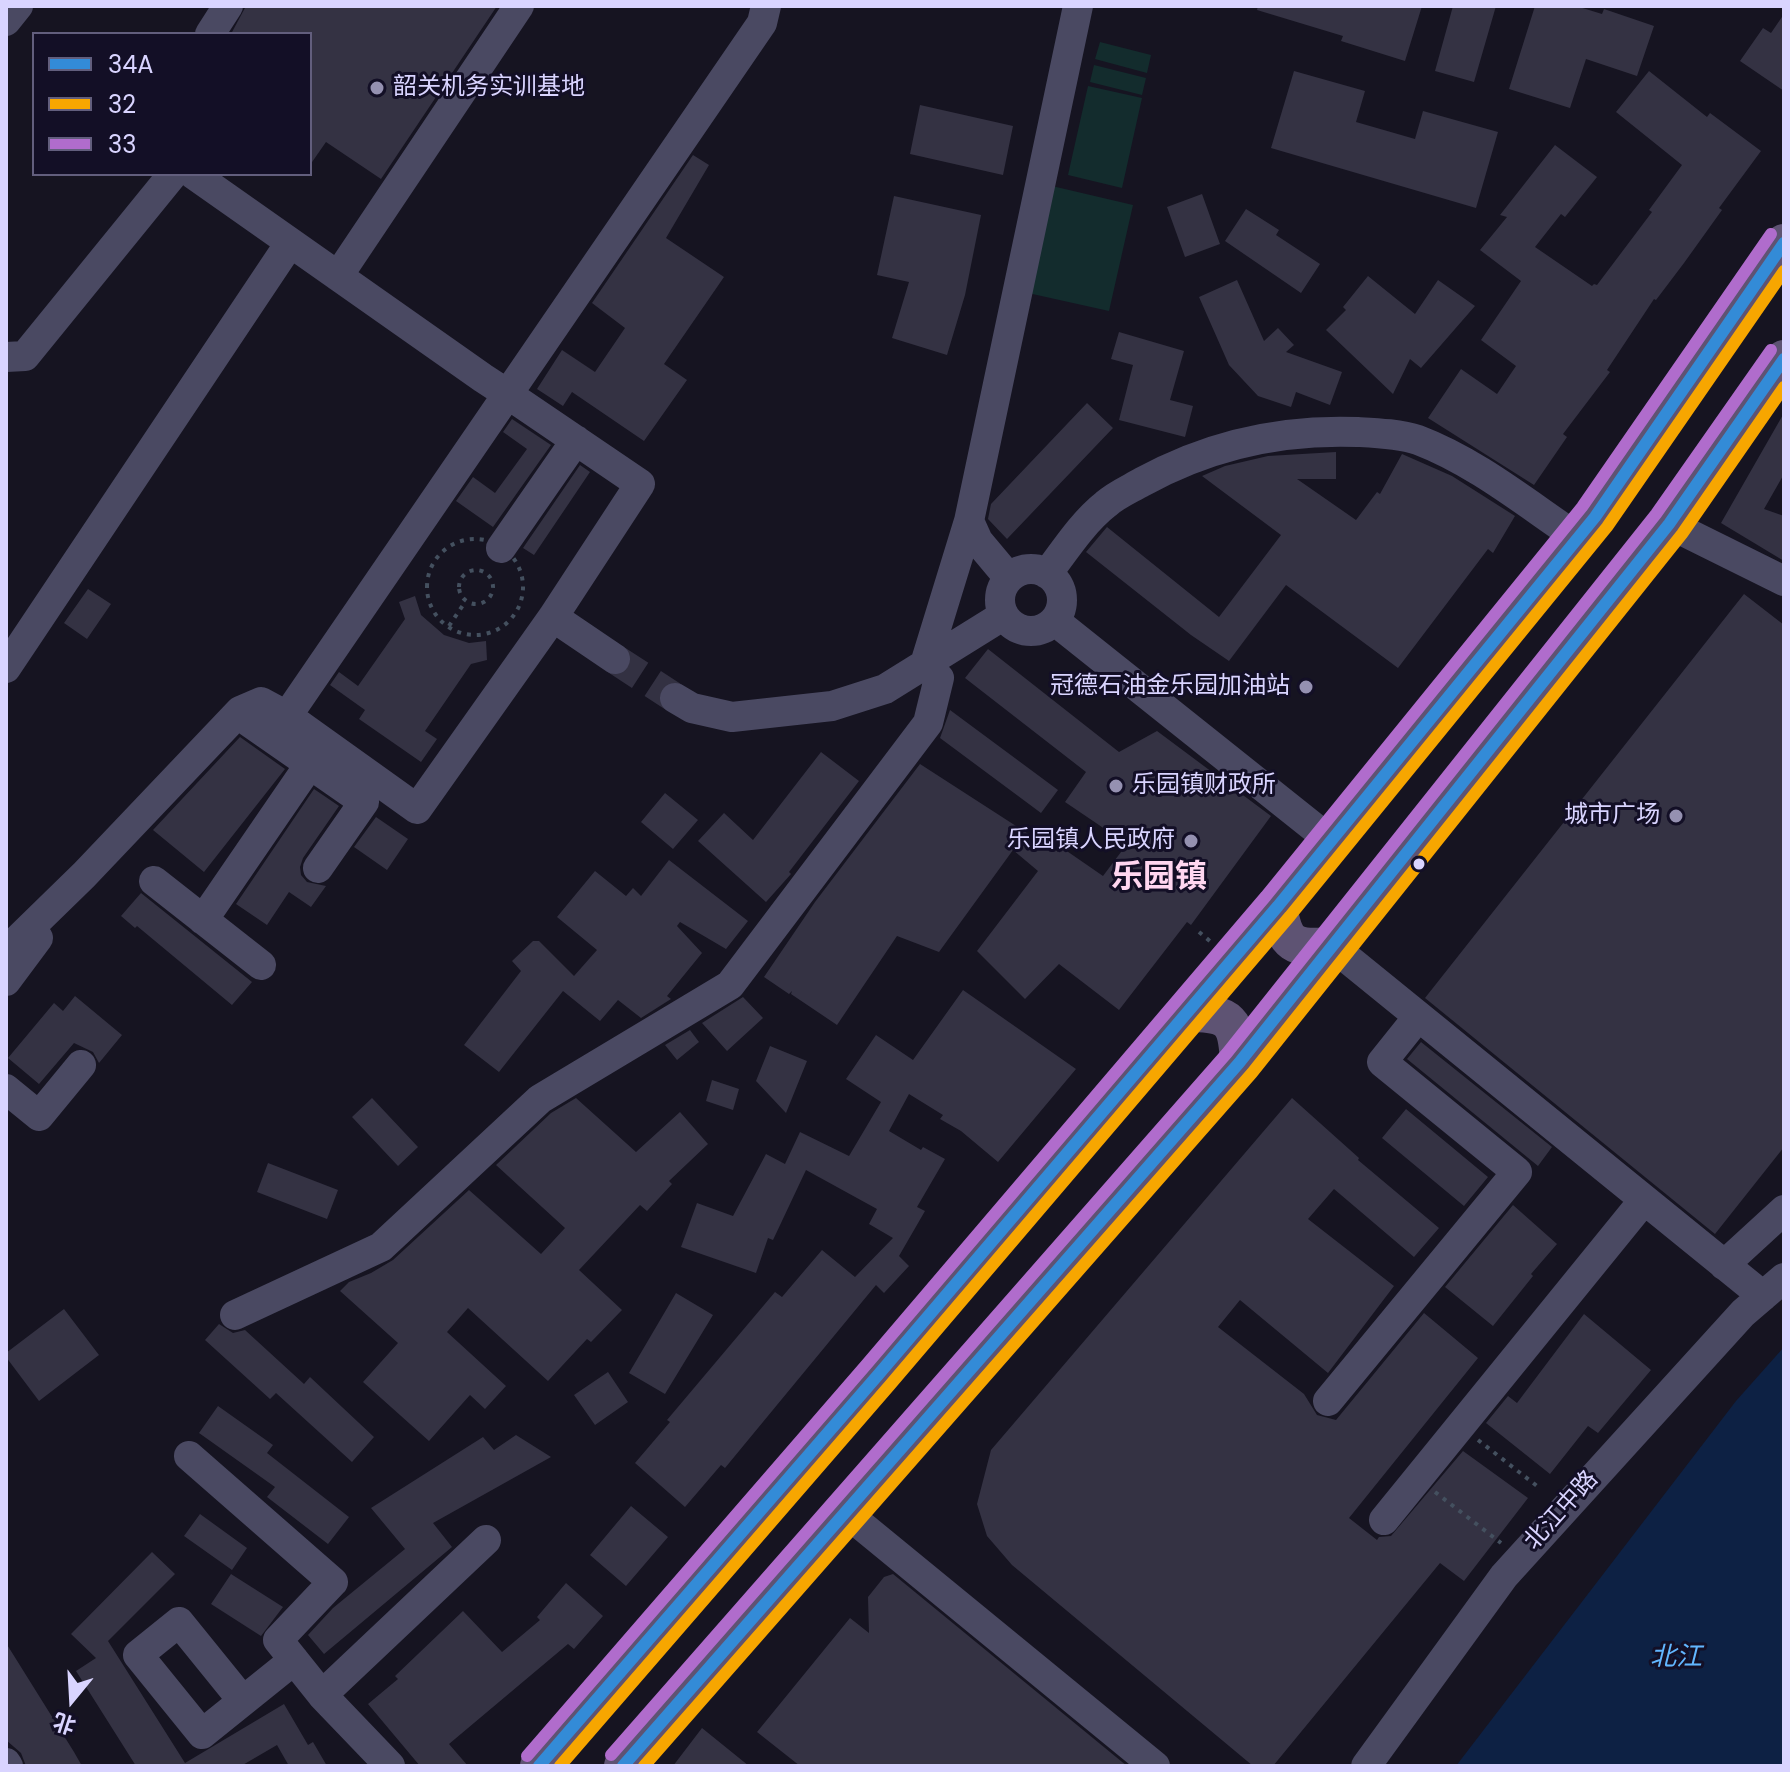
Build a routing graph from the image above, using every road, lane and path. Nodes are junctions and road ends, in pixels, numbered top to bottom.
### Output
1 (18, 6) edge
2 (228, 6) edge
3 (519, 6) edge
4 (766, 6) edge
5 (1078, 6) edge
6 (6, 21) edge
7 (211, 32) edge
8 (171, 176) edge
9 (196, 176) edge
10 (290, 243) junction
11 (1784, 243) edge
12 (338, 276) junction
13 (6, 357) edge
14 (1784, 359) edge
15 (509, 395) junction
16 (576, 440) junction
17 (969, 521) junction
18 (1669, 524) junction
19 (1578, 538) junction
20 (501, 548) junction
21 (1047, 574) junction
22 (1009, 578) junction
23 (1776, 579) edge
24 (466, 601) junction
25 (1004, 615) junction
26 (553, 617) junction
27 (1055, 621) junction
28 (449, 626) junction
29 (615, 659) tunnel mouth
30 (925, 664) junction
31 (6, 668) edge
32 (675, 698) tunnel mouth
33 (287, 716) junction
34 (249, 722) dead end
35 (317, 754) junction
36 (1331, 841) junction
37 (318, 868) dead end
38 (84, 875) junction
39 (154, 881) dead end
40 (1278, 906) junction
41 (203, 920) junction
42 (1332, 946) junction
43 (6, 951) edge
44 (261, 965) dead end
45 (6, 981) edge
46 (1188, 1013) junction
47 (1418, 1017) junction
48 (1239, 1063) junction
49 (81, 1065) dead end
50 (6, 1089) edge
51 (1644, 1200) junction
52 (1784, 1210) edge
53 (1724, 1265) junction
54 (1774, 1287) edge
55 (235, 1315) dead end
56 (1328, 1401) dead end
57 (1460, 1426) junction
58 (189, 1456) dead end
59 (1417, 1479) junction
60 (1537, 1486) dead end
61 (845, 1512) junction
62 (1384, 1520) dead end
63 (486, 1540) dead end
64 (1521, 1557) junction
65 (294, 1660) junction
66 (322, 1695) junction
67 (243, 1701) dead end
68 (390, 1766) edge
69 (539, 1766) edge
70 (623, 1766) edge
71 (1155, 1766) edge
72 (1366, 1766) edge

1 - 6 street
2 - 7 street
3 - 12 street
4 - 15 street
5 - 17 street
8 - 13 street
9 - 10 street
10 - 12 street
10 - 31 street
11 - 19 main road
12 - 15 street
14 - 18 main road
15 - 16 street
15 - 33 street
16 - 20 street
16 - 26 street
17 - 22 street
17 - 30 street
18 - 23 street
18 - 42 main road
19 - 21 street
19 - 36 main road
20 - 28 path
20 - 28 path
21 - 22 street
21 - 27 street
22 - 25 street
24 - 24 path
24 - 28 path
25 - 27 street
25 - 30 street
26 - 29 street
26 - 35 street
27 - 36 street
30 - 32 street
30 - 55 street
33 - 35 street
33 - 38 street
34 - 35 street
35 - 37 street
35 - 41 street
36 - 40 main road
38 - 43 street
38 - 45 street
39 - 41 street
40 - 42 main road
40 - 46 main road
41 - 44 street
42 - 47 street
42 - 48 main road
46 - 48 main road
46 - 69 main road
47 - 51 street
47 - 56 street
48 - 61 main road
49 - 50 street
51 - 53 street
51 - 57 street
52 - 53 street
53 - 54 street
54 - 64 street, 北江中路
57 - 59 street
57 - 60 path
58 - 65 street
59 - 62 street
59 - 64 path
61 - 70 main road
61 - 71 street
63 - 66 street
64 - 72 street, 北江中路
65 - 66 street
65 - 67 street
66 - 68 street

